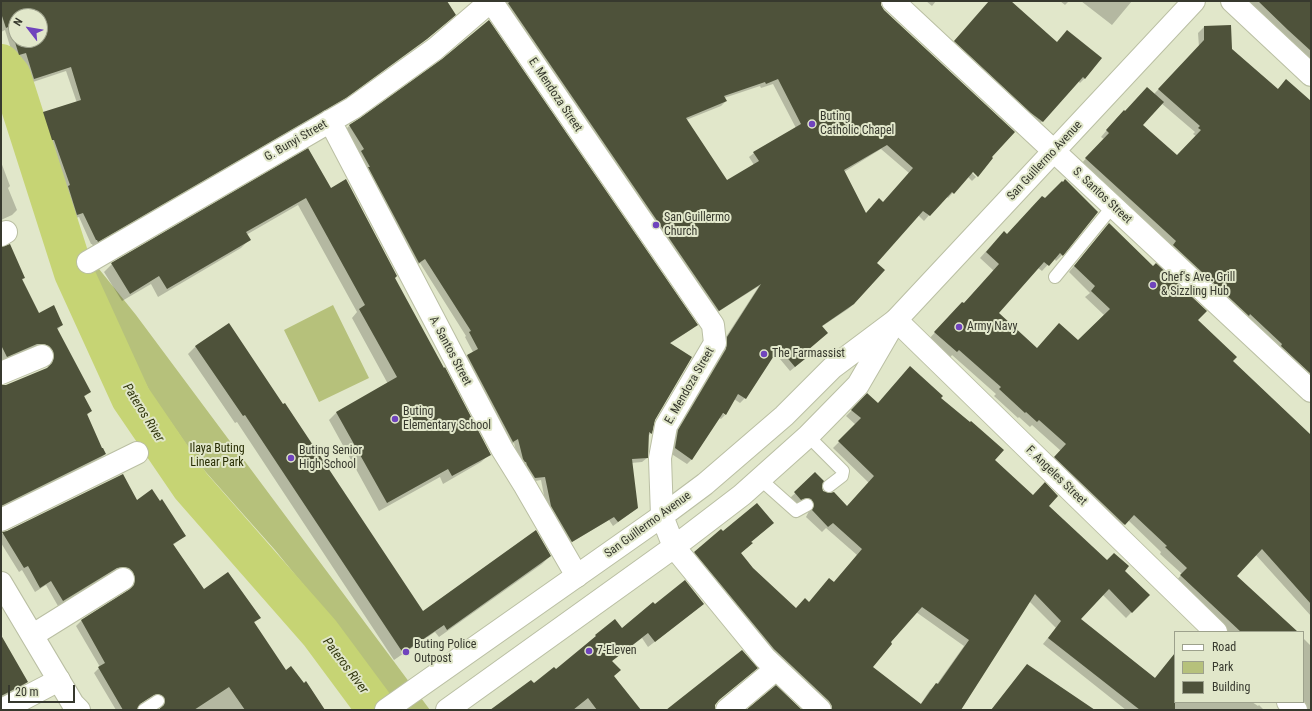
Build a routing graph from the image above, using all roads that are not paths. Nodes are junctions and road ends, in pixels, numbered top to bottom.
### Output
1 (491, 1) edge
2 (893, 1) edge
3 (1194, 1) edge
4 (1232, 1) edge
5 (1311, 75) edge
6 (330, 121) junction
7 (1054, 151) junction
8 (1113, 206) junction
9 (88, 262) dead end
10 (1055, 277) dead end
11 (896, 320) junction
12 (42, 356) dead end
13 (1, 373) edge
14 (1311, 391) edge
15 (808, 436) junction
16 (137, 453) dead end
17 (760, 479) junction
18 (829, 486) dead end
19 (807, 505) dead end
20 (662, 516) junction
21 (1, 520) edge
22 (674, 548) junction
23 (578, 576) junction
24 (123, 579) dead end
25 (1, 582) edge
26 (1215, 631) edge
27 (32, 635) junction
28 (776, 669) junction
29 (58, 680) junction
30 (158, 701) dead end
31 (75, 708) edge
32 (2, 710) edge
33 (144, 710) edge
34 (386, 710) edge
35 (447, 710) edge
36 (727, 710) edge
37 (820, 710) edge

1 - 6 street, G. Bunyi Street
1 - 20 street, E. Mendoza Street
2 - 7 street, S. Santos Street
3 - 7 street, San Guillermo Avenue
4 - 5 street
6 - 9 street, G. Bunyi Street
6 - 23 street, A. Santos Street
7 - 8 street, S. Santos Street
7 - 11 street, San Guillermo Avenue
8 - 10 lane
8 - 14 street, S. Santos Street
11 - 15 street, San Guillermo Avenue
11 - 20 street, San Guillermo Avenue
11 - 26 street, F. Angeles Street
12 - 13 street
15 - 17 street, San Guillermo Avenue
15 - 18 lane
16 - 21 street
17 - 19 lane
17 - 22 street, San Guillermo Avenue
20 - 22 street, E. Mendoza Street
20 - 23 street, San Guillermo Avenue
22 - 28 street, E. Mendoza Street
22 - 35 street, San Guillermo Avenue
23 - 34 street, San Guillermo Avenue
24 - 27 street
25 - 27 street
27 - 29 street
28 - 36 street
28 - 37 street, E. Mendoza Street
29 - 31 street
29 - 32 street
30 - 33 lane

